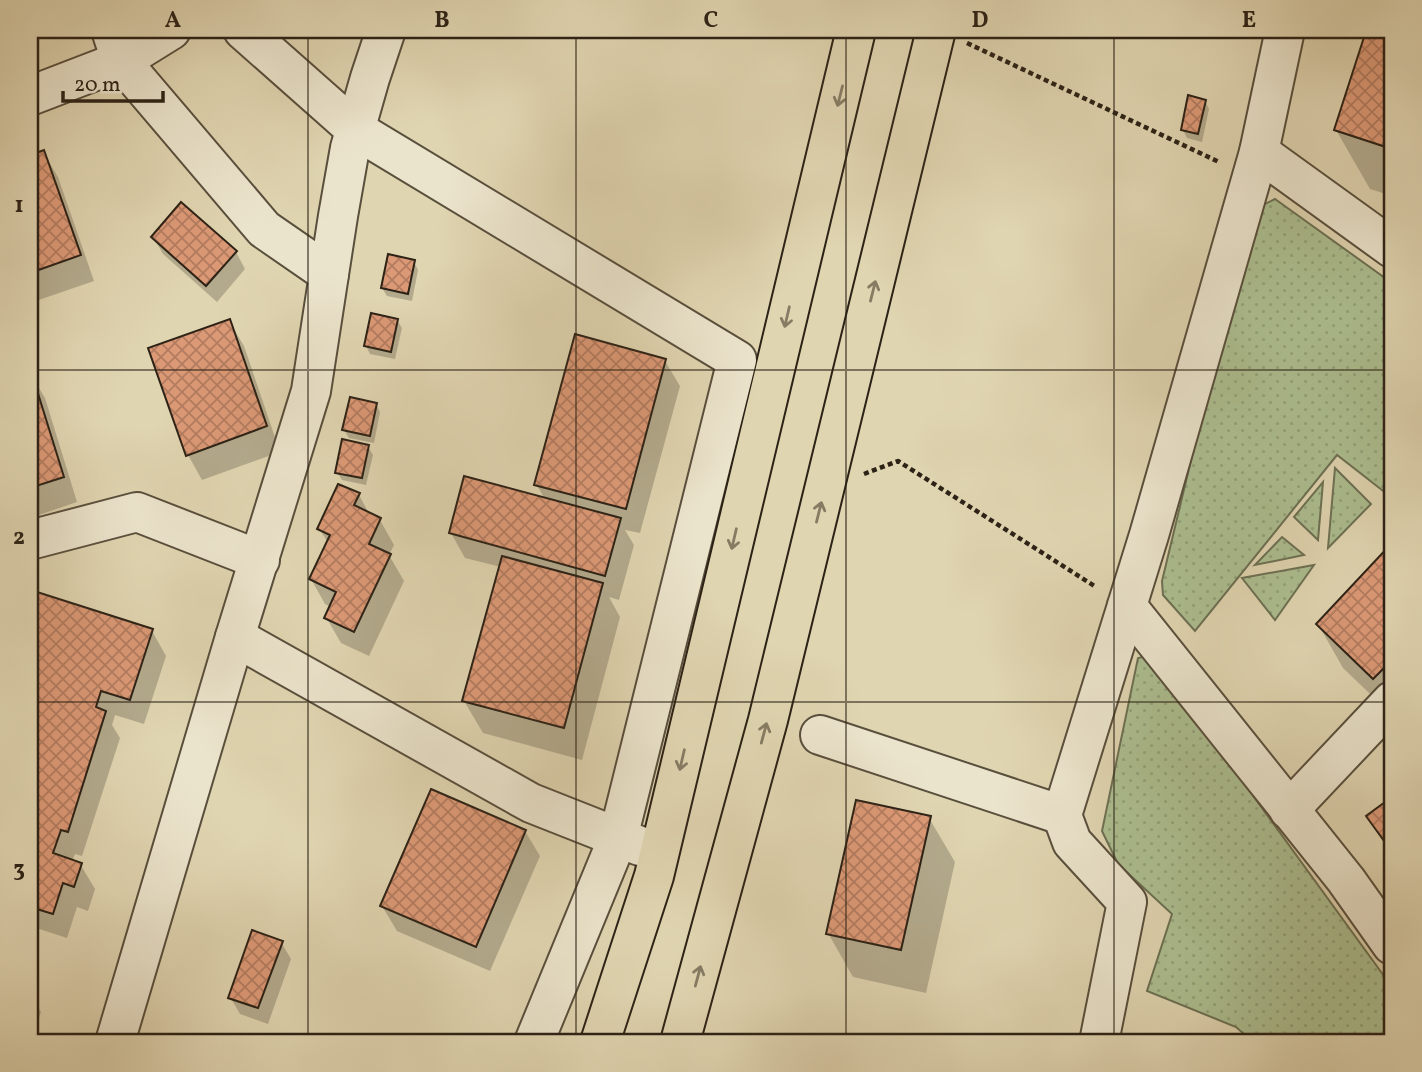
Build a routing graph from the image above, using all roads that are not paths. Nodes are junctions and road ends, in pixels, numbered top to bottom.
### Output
1 (171, 30) edge
2 (243, 30) edge
3 (386, 30) edge
4 (856, 30) edge
5 (1286, 30) edge
6 (950, 36) edge
7 (116, 45) edge
8 (30, 96) edge
9 (356, 130) junction
10 (1255, 165) junction
11 (1391, 245) edge
12 (329, 274) junction
13 (30, 540) edge
14 (260, 560) junction
15 (1127, 606) junction
16 (235, 638) junction
17 (1392, 701) edge
18 (820, 735) dead end
19 (1289, 810) junction
20 (1062, 815) junction
21 (618, 838) junction
22 (659, 854) junction
23 (1392, 945) edge
24 (116, 1042) edge
25 (534, 1042) edge
26 (600, 1042) edge
27 (680, 1042) edge
28 (1099, 1042) edge

1 - 7 street
2 - 9 street
3 - 9 street
4 -> 22 main road
5 - 10 street
27 -> 6 main road
7 - 8 street
7 - 12 street
9 - 12 street
9 - 21 street
10 - 11 street
10 - 15 street
12 - 14 street
13 - 14 street
14 - 16 street
15 - 19 street
15 - 20 street
16 - 21 street
16 - 24 street
17 - 19 street
18 - 20 street
19 - 23 street
20 - 28 street
21 - 22 street
21 - 25 street
22 - 26 main road

